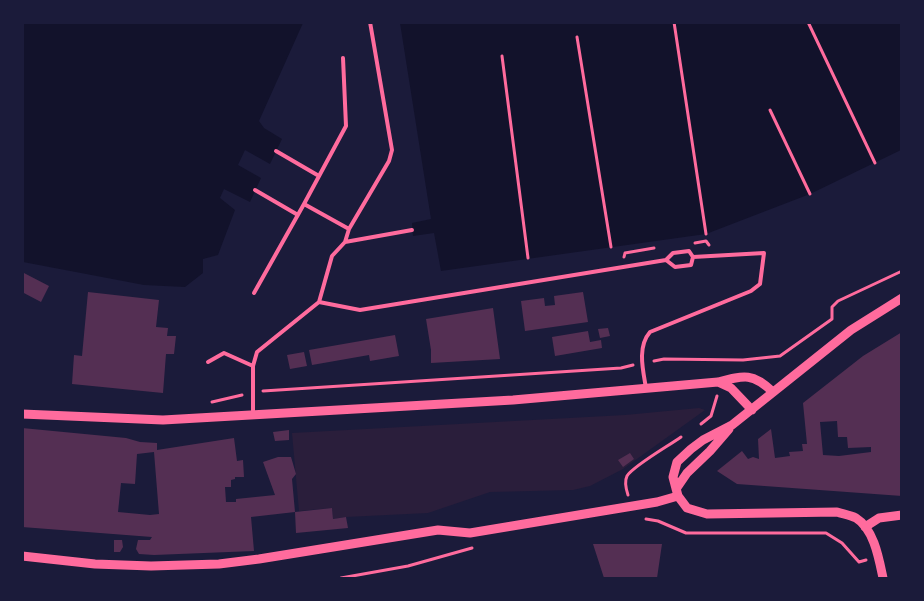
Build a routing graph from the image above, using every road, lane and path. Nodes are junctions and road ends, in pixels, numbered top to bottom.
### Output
1 (370, 22) edge
2 (674, 22) edge
3 (808, 22) edge
4 (577, 36) dead end
5 (502, 56) dead end
6 (344, 58) dead end
7 (770, 110) dead end
8 (276, 152) dead end
9 (875, 163) dead end
10 (319, 176) junction
11 (255, 190) dead end
12 (810, 194) dead end
13 (304, 204) junction
14 (298, 215) junction
15 (349, 229) junction
16 (412, 230) dead end
17 (706, 234) dead end
18 (345, 242) junction
19 (611, 247) dead end
20 (693, 257) junction
21 (528, 258) dead end
22 (666, 260) junction
23 (902, 271) edge
24 (254, 293) dead end
25 (902, 298) edge
26 (319, 302) junction
27 (664, 359) dead end
28 (208, 362) dead end
29 (253, 366) junction
30 (621, 368) dead end
31 (718, 382) junction
32 (646, 388) junction
33 (252, 391) junction
34 (773, 392) junction
35 (210, 402) dead end
36 (716, 403) dead end
37 (752, 410) junction
38 (22, 414) edge
39 (253, 416) junction
40 (732, 425) junction
41 (696, 426) dead end
42 (682, 437) dead end
43 (677, 492) junction
44 (630, 506) junction
45 (902, 515) edge
46 (639, 520) dead end
47 (865, 527) junction
48 (457, 553) dead end
49 (22, 556) edge
50 (878, 558) junction
51 (341, 578) edge
52 (883, 578) edge

1 - 15 lane
2 - 17 path
3 - 9 path
4 - 19 path
5 - 21 path
6 - 10 lane
7 - 12 path
8 - 10 lane
10 - 13 lane
11 - 14 lane
13 - 14 lane
13 - 15 lane
14 - 24 lane
15 - 18 lane
16 - 18 lane
18 - 26 lane
20 - 22 lane
20 - 22 lane
20 - 32 lane
22 - 26 lane
23 - 27 path
25 - 34 street
26 - 29 lane
28 - 29 lane
29 - 33 lane
30 - 33 path
31 - 32 street
31 - 34 street
31 - 37 street
32 - 39 street
33 - 35 path
33 - 39 lane
34 - 37 street
36 - 41 path
37 - 40 street
38 - 39 street
40 - 43 street
40 - 43 street
42 - 44 path
43 - 44 street
43 - 47 street
44 - 49 street
45 - 47 street
46 - 50 path
47 - 50 street
48 - 51 path
50 - 52 street

